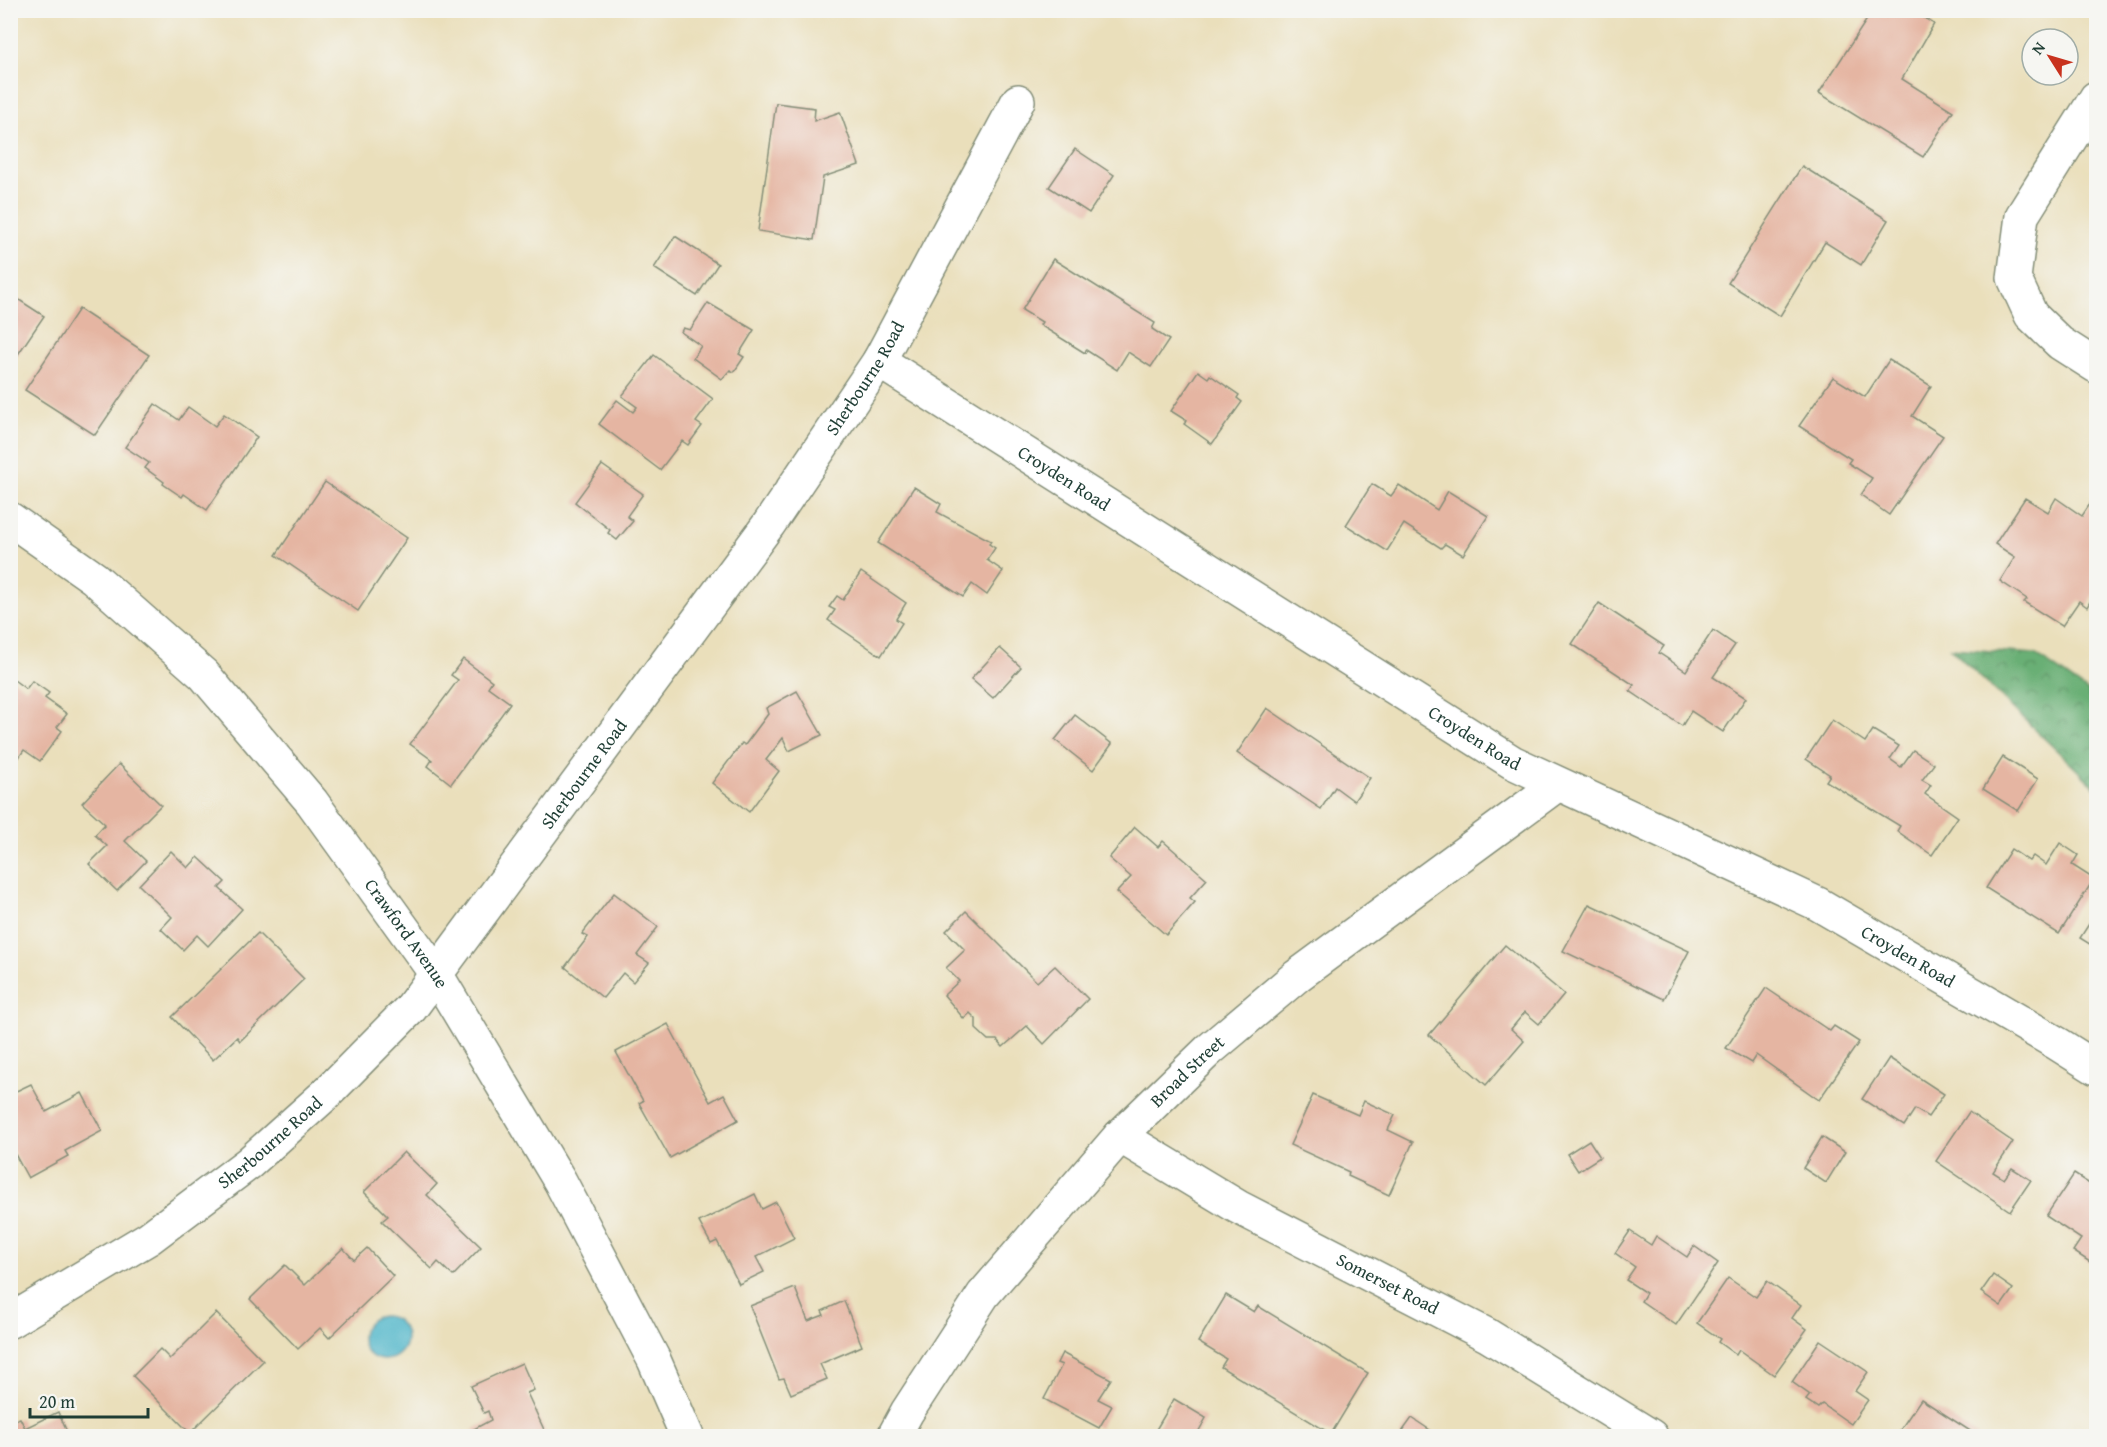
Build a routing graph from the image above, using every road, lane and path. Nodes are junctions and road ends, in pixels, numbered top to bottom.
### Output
1 (2097, 98) edge
2 (1018, 101) dead end
3 (879, 361) junction
4 (2097, 366) edge
5 (10, 519) edge
6 (1558, 784) junction
7 (436, 974) junction
8 (2097, 1068) edge
9 (1120, 1136) junction
10 (10, 1321) edge
11 (687, 1437) edge
12 (894, 1437) edge
13 (1652, 1437) edge

1 - 4 street
2 - 3 street, Sherbourne Road
3 - 6 street, Croyden Road
3 - 7 street, Sherbourne Road
5 - 7 street, Crawford Avenue
6 - 8 street, Croyden Road
6 - 9 street, Broad Street
7 - 10 street, Sherbourne Road
7 - 11 street, Crawford Avenue
9 - 12 street, Broad Street
9 - 13 street, Somerset Road

